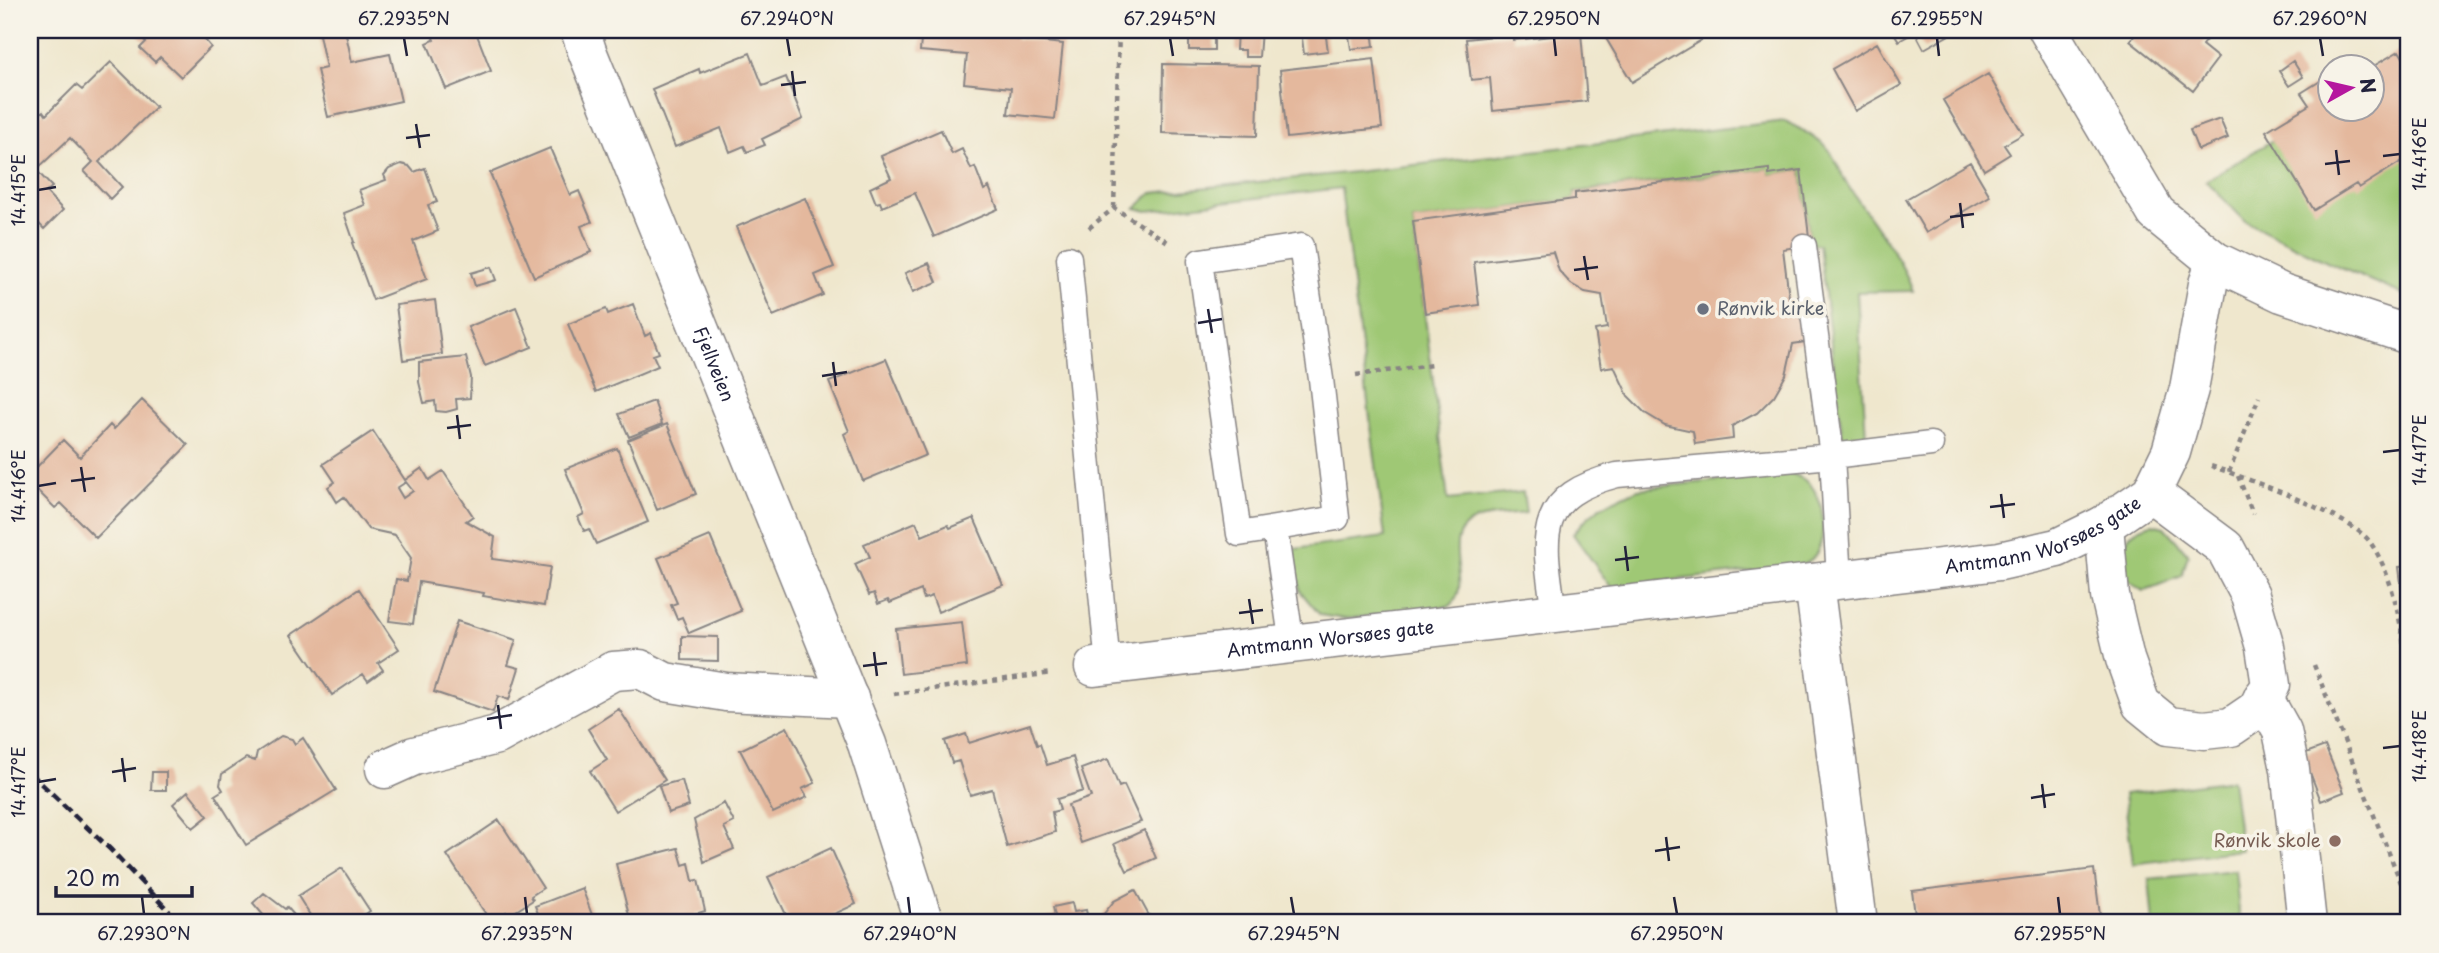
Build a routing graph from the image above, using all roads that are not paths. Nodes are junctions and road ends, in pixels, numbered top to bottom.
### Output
1 (580, 30) edge
2 (2048, 30) edge
3 (1804, 246) dead end
4 (1069, 258) road end
5 (2215, 261) junction
6 (2409, 335) edge
7 (1931, 444) dead end
8 (1832, 456) junction
9 (2151, 493) junction
10 (2104, 525) junction
11 (1275, 529) junction
12 (1827, 581) junction
13 (1554, 613) junction
14 (1293, 645) junction
15 (1101, 666) joint
16 (2263, 697) junction
17 (849, 698) junction
18 (385, 769) dead end
19 (924, 923) edge
20 (1857, 923) edge
21 (2307, 923) edge

1 - 17 street, Fjellveien
2 - 5 street
3 - 8 lane
4 - 15 lane
5 - 6 street
5 - 9 street, Amtmann Worsøes gate
7 - 8 lane
8 - 12 lane
8 - 13 lane
9 - 10 street, Amtmann Worsøes gate
9 - 16 street
10 - 12 street, Amtmann Worsøes gate
10 - 16 street
11 - 11 lane
11 - 14 lane
12 - 13 street, Amtmann Worsøes gate
12 - 20 street
13 - 14 street, Amtmann Worsøes gate
14 - 15 street, Amtmann Worsøes gate
16 - 21 street
17 - 18 street
17 - 19 street, Fjellveien

